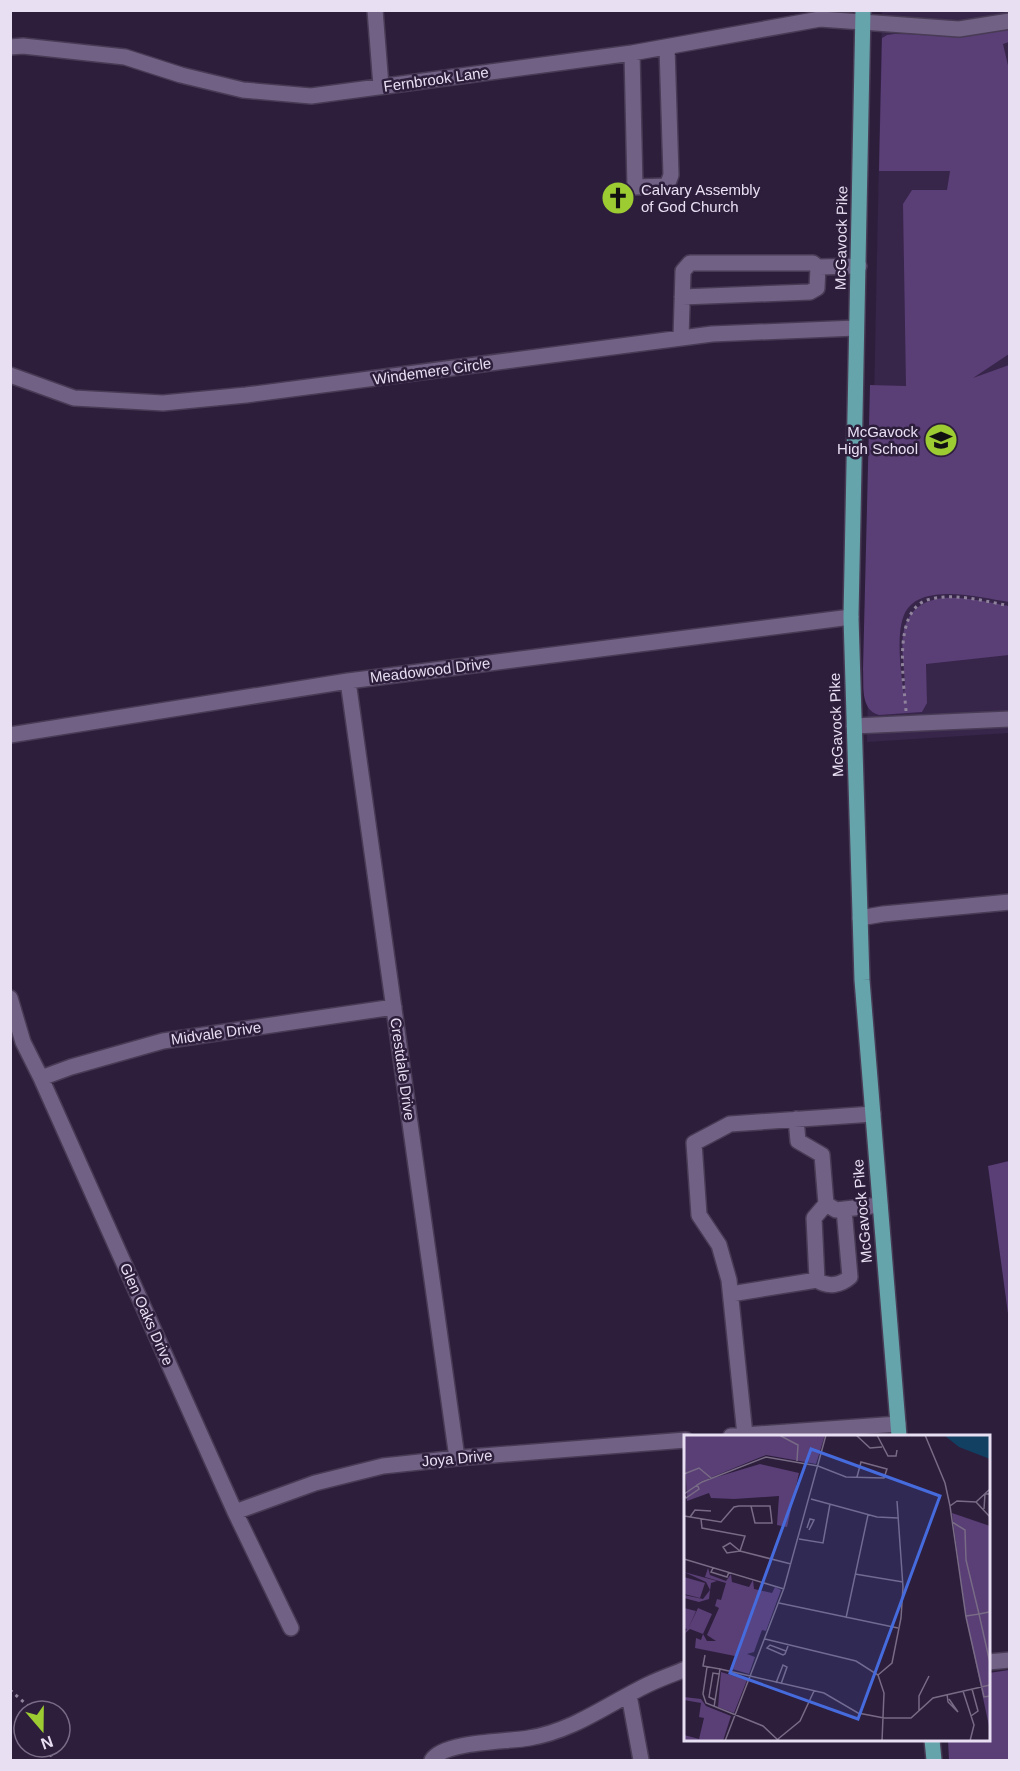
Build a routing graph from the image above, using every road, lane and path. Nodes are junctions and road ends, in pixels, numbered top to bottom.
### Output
1 (375, 10) edge
2 (863, 16) edge
3 (1010, 21) edge
4 (10, 47) edge
5 (667, 47) junction
6 (632, 53) junction
7 (381, 86) junction
8 (859, 266) junction
9 (818, 267) junction
10 (682, 297) junction
11 (856, 328) junction
12 (681, 338) junction
13 (10, 375) edge
14 (1010, 606) edge
15 (851, 617) junction
16 (348, 681) junction
17 (1010, 719) edge
18 (907, 724) junction
19 (854, 726) junction
20 (10, 735) edge
21 (1010, 902) edge
22 (860, 918) junction
23 (10, 998) edge
24 (394, 1007) junction
25 (41, 1078) junction
26 (873, 1114) junction
27 (796, 1119) junction
28 (826, 1204) junction
29 (880, 1205) junction
30 (844, 1209) junction
31 (817, 1281) junction
32 (731, 1294) junction
33 (898, 1430) edge
34 (738, 1435) edge
35 (765, 1435) edge
36 (684, 1440) edge
37 (457, 1458) junction
38 (235, 1512) junction
39 (291, 1628) dead end
40 (1010, 1660) edge
41 (990, 1662) edge
42 (684, 1670) edge
43 (629, 1695) junction
44 (932, 1741) edge
45 (432, 1761) edge
46 (641, 1761) edge
47 (934, 1761) edge

1 - 7 street
2 - 3 street, Fernbrook Lane
2 - 5 street, Fernbrook Lane
2 - 8 main road, McGavock Pike
4 - 7 street, Fernbrook Lane
5 - 6 street, Fernbrook Lane
5 - 6 street
6 - 7 street, Fernbrook Lane
8 - 9 street
8 - 11 main road, McGavock Pike
9 - 10 street
9 - 10 street
10 - 12 street
11 - 12 street, Windemere Circle
11 - 15 main road, McGavock Pike
12 - 13 street, Windemere Circle
14 - 18 path
15 - 16 street, Meadowood Drive
15 - 19 main road, McGavock Pike
16 - 20 street, Meadowood Drive
16 - 24 street, Crestdale Drive
17 - 18 street
18 - 19 street
19 - 22 main road, McGavock Pike
21 - 22 street
22 - 26 main road, McGavock Pike
23 - 25 street, Glen Oaks Drive
24 - 25 street, Midvale Drive
24 - 37 street, Crestdale Drive
25 - 38 street, Glen Oaks Drive
26 - 27 street
26 - 29 main road, McGavock Pike
27 - 28 street
27 - 32 street
28 - 30 street
28 - 31 street
29 - 30 street
29 - 33 main road, McGavock Pike
30 - 31 street
31 - 32 street
32 - 34 street
33 - 35 street
36 - 37 street, Joya Drive
37 - 38 street, Joya Drive
38 - 39 street, Glen Oaks Drive
40 - 41 street
42 - 43 street
43 - 45 street
43 - 46 street
44 - 47 main road

